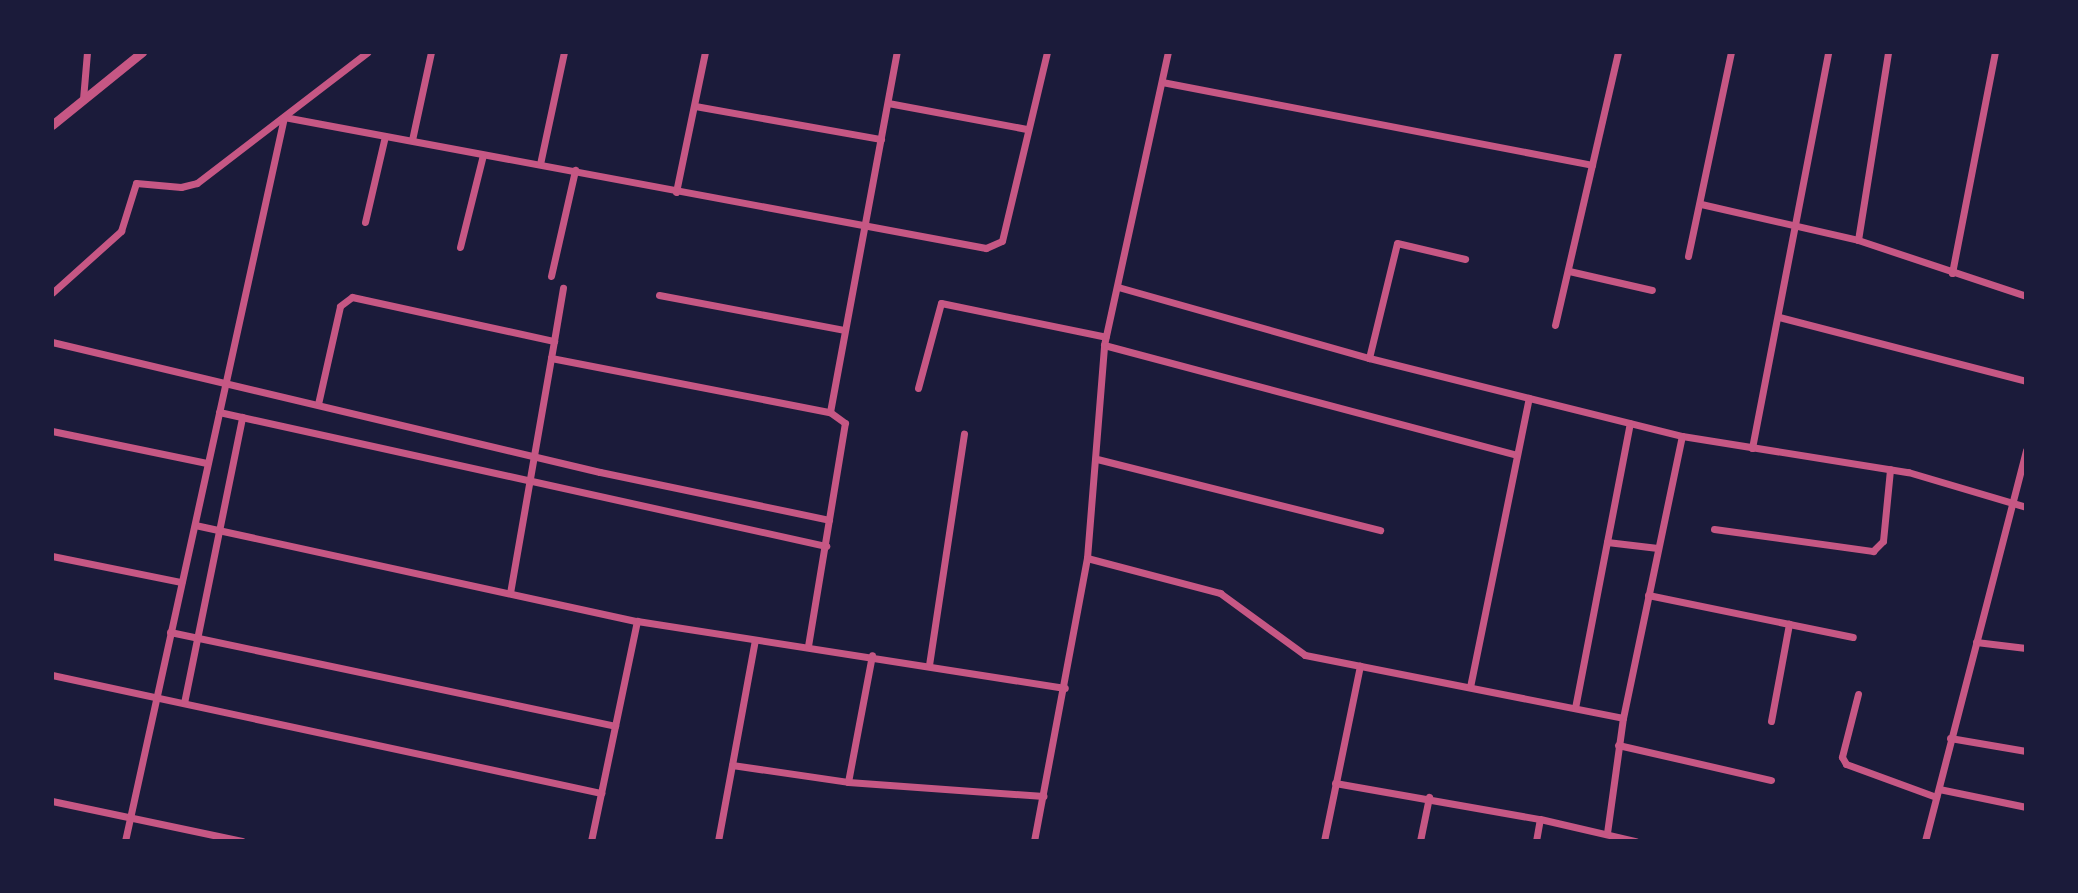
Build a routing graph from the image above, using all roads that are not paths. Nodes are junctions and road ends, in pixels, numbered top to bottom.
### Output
1 (87, 52) edge
2 (142, 52) edge
3 (368, 52) edge
4 (431, 52) edge
5 (564, 52) edge
6 (705, 52) edge
7 (897, 52) edge
8 (1047, 52) edge
9 (1168, 52) edge
10 (1618, 52) edge
11 (1731, 52) edge
12 (1828, 52) edge
13 (1888, 52) edge
14 (1995, 52) edge
15 (1162, 82) junction
16 (83, 99) junction
17 (888, 103) junction
18 (695, 106) junction
19 (284, 117) junction
20 (52, 125) edge
21 (1027, 129) junction
22 (385, 136) junction
23 (881, 139) junction
24 (412, 140) junction
25 (483, 155) junction
26 (540, 164) junction
27 (1592, 165) junction
28 (575, 170) junction
29 (676, 192) junction
30 (1701, 204) junction
31 (365, 222) dead end
32 (1798, 224) junction
33 (862, 227) junction
34 (1858, 240) junction
35 (460, 247) dead end
36 (1688, 256) dead end
37 (1465, 259) dead end
38 (1569, 271) junction
39 (1952, 273) junction
40 (551, 276) dead end
41 (1118, 287) junction
42 (563, 288) dead end
43 (1652, 290) dead end
44 (52, 293) edge
45 (659, 295) dead end
46 (2026, 296) edge
47 (1779, 317) junction
48 (1555, 325) dead end
49 (844, 330) junction
50 (554, 341) junction
51 (1105, 341) junction
52 (52, 342) edge
53 (551, 358) junction
54 (1369, 358) junction
55 (224, 381) junction
56 (2026, 381) edge
57 (918, 388) dead end
58 (1529, 398) junction
59 (318, 404) junction
60 (219, 412) junction
61 (830, 412) junction
62 (242, 417) junction
63 (1630, 423) junction
64 (52, 431) edge
65 (964, 434) dead end
66 (1682, 436) junction
67 (1752, 448) junction
68 (2026, 450) edge
69 (536, 455) junction
70 (1517, 455) junction
71 (1097, 459) junction
72 (207, 463) junction
73 (1890, 469) junction
74 (530, 481) junction
75 (2013, 501) junction
76 (2026, 507) edge
77 (829, 520) junction
78 (195, 525) junction
79 (1714, 529) dead end
80 (1380, 530) dead end
81 (220, 531) junction
82 (1607, 542) junction
83 (826, 546) junction
84 (1658, 548) junction
85 (52, 556) edge
86 (1087, 558) junction
87 (181, 582) junction
88 (510, 593) junction
89 (1648, 595) junction
90 (637, 621) junction
91 (1789, 624) junction
92 (170, 632) junction
93 (1853, 637) dead end
94 (198, 638) junction
95 (755, 640) junction
96 (1976, 642) junction
97 (808, 646) junction
98 (2026, 648) edge
99 (872, 655) junction
100 (929, 665) junction
101 (1360, 666) junction
102 (52, 675) edge
103 (1470, 687) junction
104 (1065, 688) junction
105 (1858, 694) dead end
106 (155, 696) junction
107 (184, 703) junction
108 (1575, 708) junction
109 (1623, 718) junction
110 (1771, 721) dead end
111 (615, 726) junction
112 (1950, 738) junction
113 (1618, 745) junction
114 (2026, 751) edge
115 (732, 765) junction
116 (1771, 780) dead end
117 (848, 782) junction
118 (1335, 783) junction
119 (601, 793) junction
120 (1938, 793) junction
121 (1043, 796) junction
122 (1429, 797) junction
123 (52, 801) edge
124 (2026, 807) edge
125 (131, 815) junction
126 (1540, 819) junction
127 (1607, 833) junction
128 (125, 841) edge
129 (242, 841) edge
130 (591, 841) edge
131 (718, 841) edge
132 (1034, 841) edge
133 (1324, 841) edge
134 (1420, 841) edge
135 (1536, 841) edge
136 (1635, 841) edge
137 (1925, 841) edge

1 - 16 street
2 - 16 street
3 - 19 street
4 - 24 street
5 - 26 street
6 - 18 street
7 - 17 street
8 - 21 street
9 - 15 street
10 - 27 street
11 - 30 street
12 - 32 street
13 - 34 street
14 - 39 street
15 - 27 street
15 - 41 street
16 - 20 street
17 - 21 street
17 - 23 street
18 - 23 street
18 - 29 street
19 - 22 street
19 - 44 street
19 - 55 street
21 - 33 street
22 - 24 street
22 - 31 street
23 - 33 street
24 - 25 street
25 - 26 street
25 - 35 street
26 - 28 street
27 - 38 street
28 - 29 street
28 - 40 street
29 - 33 street
30 - 32 street
30 - 36 street
32 - 34 street
32 - 47 street
33 - 49 street
34 - 39 street
37 - 54 street
38 - 43 street
38 - 48 street
39 - 46 street
41 - 51 street
41 - 54 street
42 - 50 street
45 - 49 street
47 - 56 street
47 - 67 street
49 - 61 street
50 - 53 street
50 - 59 street
51 - 57 street
51 - 70 street
51 - 71 street
52 - 55 street
53 - 61 street
53 - 69 street
54 - 58 street
55 - 59 street
55 - 60 street
58 - 63 street
58 - 70 street
59 - 69 street
60 - 62 street
60 - 72 street
61 - 77 street
62 - 74 street
62 - 81 street
63 - 66 street
63 - 82 street
64 - 72 street
65 - 100 street
66 - 67 street
66 - 84 street
67 - 73 street
68 - 75 street
69 - 74 street
69 - 77 street
70 - 103 street
71 - 80 street
71 - 86 street
72 - 78 street
73 - 75 street
73 - 79 street
74 - 83 street
74 - 88 street
75 - 76 street
75 - 96 street
77 - 83 street
78 - 81 street
78 - 87 street
81 - 88 street
81 - 94 street
82 - 84 street
82 - 108 street
83 - 97 street
84 - 89 street
85 - 87 street
86 - 101 street
86 - 104 street
87 - 92 street
88 - 90 street
89 - 91 street
89 - 109 street
90 - 95 street
90 - 111 street
91 - 93 street
91 - 110 street
92 - 94 street
92 - 106 street
94 - 107 street
94 - 111 street
95 - 97 street
95 - 115 street
96 - 98 street
96 - 112 street
97 - 99 street
99 - 100 street
99 - 117 street
100 - 104 street
101 - 103 street
101 - 118 street
102 - 106 street
103 - 108 street
104 - 121 street
105 - 120 street
106 - 107 street
106 - 125 street
107 - 119 street
108 - 109 street
109 - 113 street
111 - 119 street
112 - 114 street
112 - 120 street
113 - 116 street
113 - 127 street
115 - 117 street
115 - 131 street
117 - 121 street
118 - 122 street
118 - 133 street
119 - 130 street
120 - 124 street
120 - 137 street
121 - 132 street
122 - 126 street
122 - 134 street
123 - 125 street
125 - 128 street
125 - 129 street
126 - 127 street
126 - 135 street
127 - 136 street

